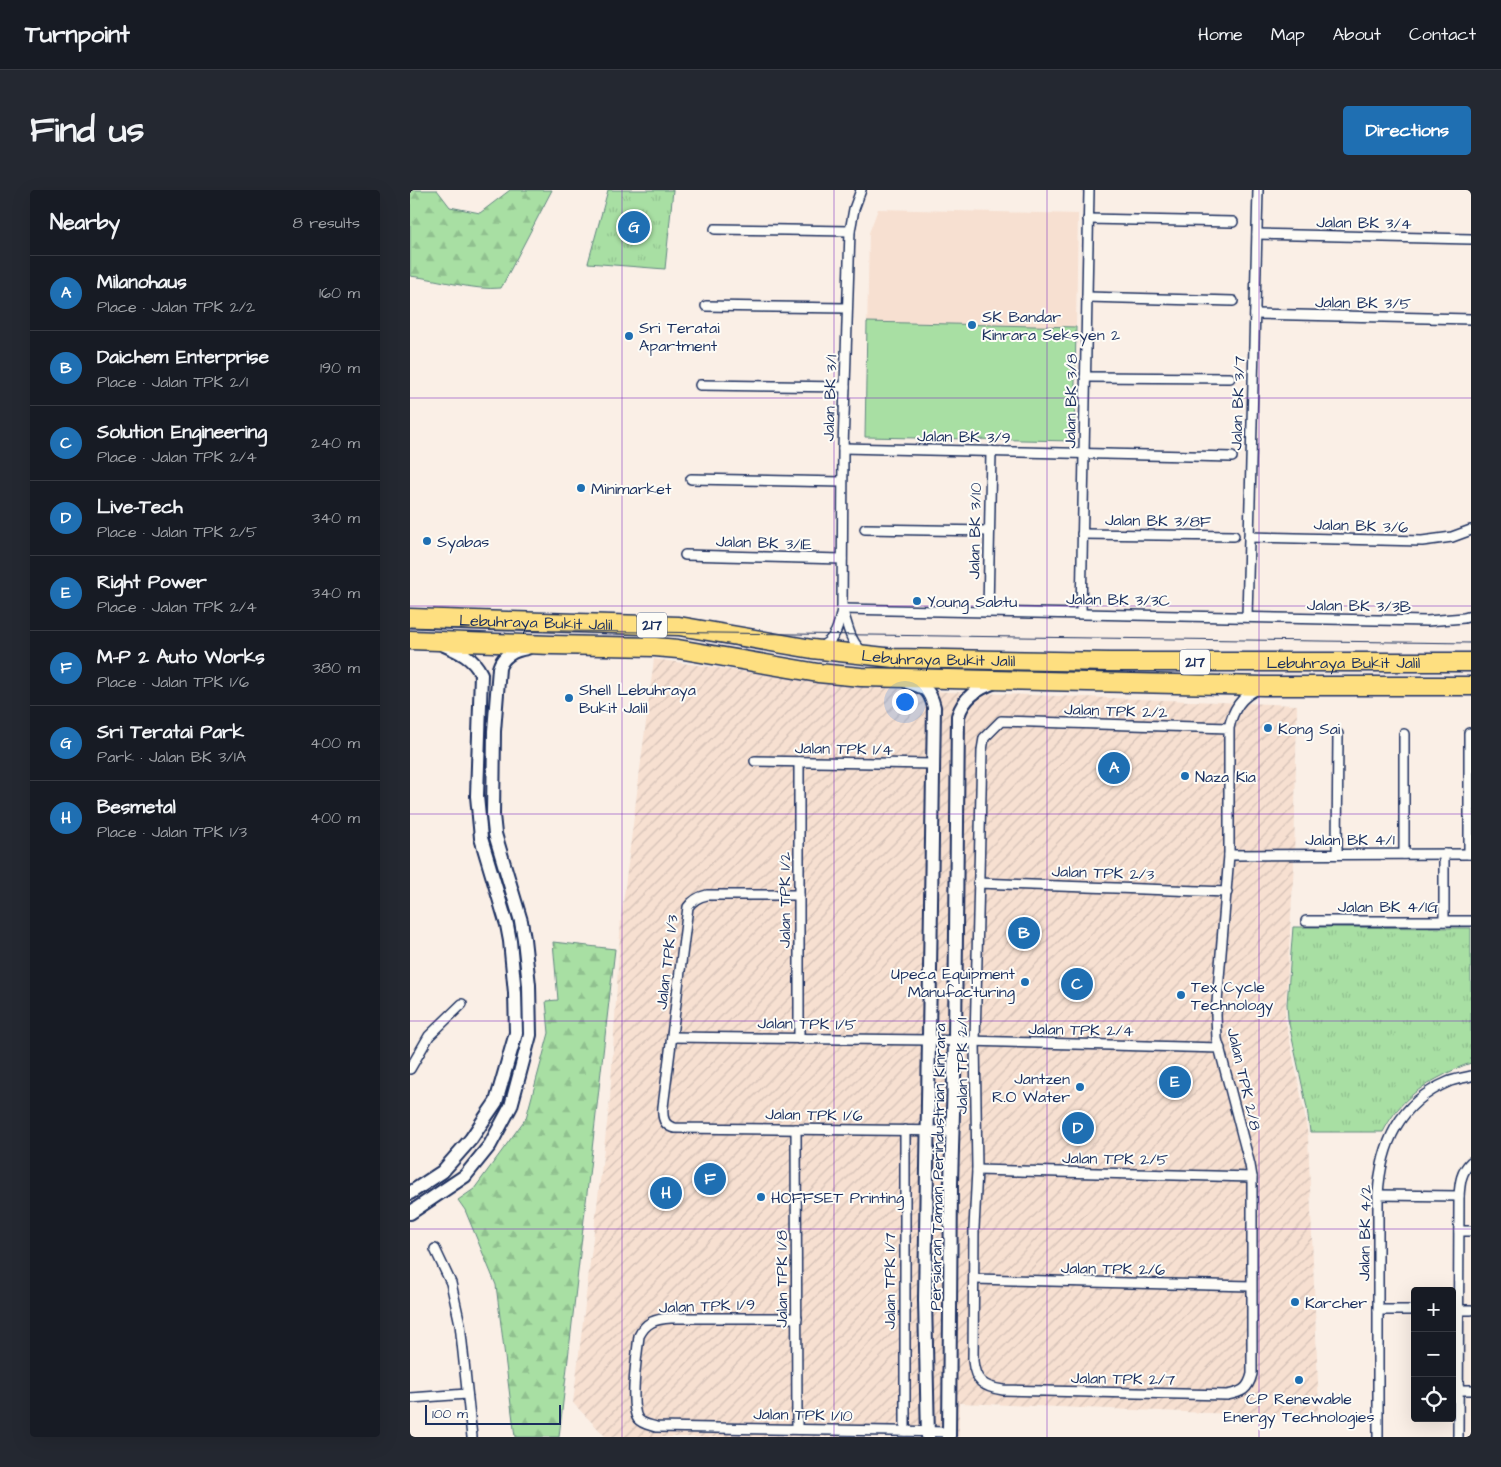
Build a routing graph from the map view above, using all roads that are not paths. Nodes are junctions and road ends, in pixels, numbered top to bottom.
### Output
1 (861, 190) edge
2 (1089, 190) edge
3 (1258, 190) edge
4 (1088, 219) junction
5 (1233, 222) dead end
6 (715, 229) dead end
7 (850, 231) junction
8 (1257, 234) junction
9 (1471, 239) edge
10 (1087, 297) junction
11 (1233, 301) dead end
12 (706, 306) dead end
13 (847, 308) junction
14 (1255, 314) junction
15 (1471, 319) edge
16 (1085, 377) junction
17 (1230, 378) dead end
18 (700, 386) dead end
19 (845, 387) junction
20 (843, 448) junction
21 (991, 451) junction
22 (1084, 454) junction
23 (1232, 457) dead end
24 (691, 479) dead end
25 (842, 482) junction
26 (864, 529) dead end
27 (1471, 530) edge
28 (989, 531) junction
29 (1082, 534) junction
30 (1234, 536) dead end
31 (1249, 537) junction
32 (685, 555) dead end
33 (842, 559) junction
34 (842, 609) junction
35 (988, 612) junction
36 (1081, 613) junction
37 (1471, 616) edge
38 (1247, 617) junction
39 (410, 618) edge
40 (410, 640) edge
41 (435, 641) junction
42 (552, 645) junction
43 (812, 649) junction
44 (870, 656) junction
45 (1471, 662) edge
46 (898, 678) junction
47 (1000, 680) junction
48 (1264, 686) junction
49 (1471, 686) edge
50 (1001, 721) joint
51 (1229, 728) junction
52 (480, 731) junction
53 (494, 731) junction
54 (1469, 733) dead end
55 (1338, 734) dead end
56 (1404, 734) dead end
57 (755, 761) dead end
58 (799, 762) junction
59 (933, 764) junction
60 (1337, 854) junction
61 (1404, 854) junction
62 (1444, 854) junction
63 (1470, 854) edge
64 (1229, 855) junction
65 (978, 883) junction
66 (1227, 892) junction
67 (799, 895) junction
68 (1444, 920) junction
69 (1471, 920) edge
70 (1306, 921) dead end
71 (462, 1004) dead end
72 (672, 1037) junction
73 (799, 1039) junction
74 (936, 1040) junction
75 (955, 1041) junction
76 (975, 1041) junction
77 (1220, 1048) junction
78 (410, 1069) edge
79 (1471, 1076) edge
80 (675, 1128) joint
81 (796, 1129) junction
82 (905, 1130) junction
83 (928, 1130) junction
84 (953, 1131) junction
85 (1471, 1162) edge
86 (977, 1170) junction
87 (1252, 1177) junction
88 (410, 1193) edge
89 (1378, 1195) junction
90 (1459, 1196) junction
91 (410, 1212) edge
92 (1459, 1231) junction
93 (1471, 1231) edge
94 (435, 1249) dead end
95 (974, 1279) junction
96 (1251, 1286) junction
97 (1378, 1310) junction
98 (1411, 1310) edge
99 (1456, 1310) edge
100 (1471, 1310) edge
101 (797, 1318) junction
102 (1252, 1374) joint
103 (983, 1384) joint
104 (1458, 1390) junction
105 (1471, 1390) edge
106 (467, 1394) junction
107 (410, 1398) edge
108 (656, 1427) joint
109 (797, 1429) junction
110 (905, 1431) junction
111 (928, 1434) edge
112 (949, 1434) edge
113 (472, 1437) edge
114 (1378, 1437) edge
115 (1458, 1437) edge

1 - 7 street, Jalan BK 3/1
2 - 4 street, Jalan BK 3/8
3 - 8 street, Jalan BK 3/7
4 - 5 street
4 - 10 street, Jalan BK 3/8
6 - 7 street
7 - 13 street, Jalan BK 3/1
8 - 9 street, Jalan BK 3/4
8 - 14 street, Jalan BK 3/7
10 - 11 street
10 - 16 street, Jalan BK 3/8
12 - 13 street
13 - 19 street, Jalan BK 3/1
14 - 15 street, Jalan BK 3/5
14 - 31 street, Jalan BK 3/7
16 - 17 street
16 - 22 street, Jalan BK 3/8
18 - 19 street
19 - 20 street, Jalan BK 3/1
20 - 21 street, Jalan BK 3/9
20 - 25 street, Jalan BK 3/1
21 - 22 street, Jalan BK 3/9
21 - 28 street, Jalan BK 3/10
22 - 23 street, Jalan BK 3/9
22 - 29 street, Jalan BK 3/8
24 - 25 street
25 - 33 street, Jalan BK 3/1
26 - 28 street
27 - 31 street, Jalan BK 3/6
28 - 35 street, Jalan BK 3/10
29 - 30 street, Jalan BK 3/8F
29 - 36 street, Jalan BK 3/8
31 - 38 street, Jalan BK 3/7
32 - 33 street, Jalan BK 3/1E
33 - 34 street, Jalan BK 3/1
34 - 35 street, Jalan BK 3/3C
34 - 43 street, Jalan BK 3/1
34 - 44 street, Jalan BK 3/1
35 - 36 street, Jalan BK 3/3C
36 - 38 street, Jalan BK 3/3C
37 - 38 street, Jalan BK 3/3B
39 - 43 highway, Lebuhraya Bukit Jalil / 217
40 - 41 highway, Lebuhraya Bukit Jalil / 217
41 - 42 highway, Lebuhraya Bukit Jalil / 217
41 - 52 street
42 - 46 highway, Lebuhraya Bukit Jalil / 217
42 - 53 street
43 - 44 highway, Lebuhraya Bukit Jalil / 217
44 - 45 highway, Lebuhraya Bukit Jalil / 217
46 - 47 highway, Lebuhraya Bukit Jalil / 217
46 - 59 street, Persiaran Taman Perindustrian Kinrara
47 - 48 highway, Lebuhraya Bukit Jalil / 217
47 - 75 street, Persiaran Taman Perindustrian Kinrara
48 - 49 highway, Lebuhraya Bukit Jalil / 217
48 - 51 street, Jalan TPK 2/8
50 - 51 street, Jalan TPK 2/2
50 - 65 street, Jalan TPK 2/1
51 - 64 street, Jalan TPK 2/8
52 - 53 street
52 - 88 street
53 - 91 street
54 - 63 street
55 - 60 street
56 - 61 street
57 - 58 street, Jalan TPK 1/4
58 - 59 street, Jalan TPK 1/4
58 - 67 street, Jalan TPK 1/2
59 - 74 street, Persiaran Taman Perindustrian Kinrara
60 - 61 street, Jalan BK 4/1
60 - 64 street, Jalan BK 4/1
61 - 62 street, Jalan BK 4/1
62 - 63 street, Jalan BK 4/1
62 - 68 street
64 - 66 street, Jalan TPK 2/8
65 - 66 street, Jalan TPK 2/3
65 - 76 street, Jalan TPK 2/1
66 - 77 street, Jalan TPK 2/8
67 - 72 street, Jalan TPK 1/3
67 - 73 street, Jalan TPK 1/2
68 - 69 street, Jalan BK 4/1G
68 - 70 street, Jalan BK 4/1G
71 - 78 street
72 - 73 street, Jalan TPK 1/5
72 - 80 street, Jalan TPK 1/3
73 - 74 street, Jalan TPK 1/5
74 - 75 street, Jalan TPK 2/4
74 - 83 street, Persiaran Taman Perindustrian Kinrara
75 - 76 street, Jalan TPK 2/4
75 - 84 street, Persiaran Taman Perindustrian Kinrara
76 - 77 street, Jalan TPK 2/4
76 - 86 street, Jalan TPK 2/1
77 - 87 street, Jalan TPK 2/8
79 - 89 street, Jalan BK 4/2
80 - 81 street, Jalan TPK 1/6
81 - 82 street, Jalan TPK 1/6
81 - 101 street, Jalan TPK 1/8
82 - 83 street, Jalan TPK 1/6
82 - 110 street, Jalan TPK 1/7
83 - 84 street, Jalan TPK 1/6
83 - 111 street, Persiaran Taman Perindustrian Kinrara
84 - 112 street, Persiaran Taman Perindustrian Kinrara
85 - 90 street
86 - 87 street, Jalan TPK 2/5
86 - 95 street, Jalan TPK 2/1
87 - 96 street, Jalan TPK 2/8
89 - 90 street
89 - 97 street, Jalan BK 4/2
90 - 92 street
92 - 93 street
92 - 99 street
94 - 106 street
95 - 96 street, Jalan TPK 2/6
95 - 103 street, Jalan TPK 2/1
96 - 102 street, Jalan TPK 2/8
97 - 98 street
97 - 114 street, Jalan BK 4/2
99 - 100 street
99 - 104 street
101 - 108 street, Jalan TPK 1/9
101 - 109 street, Jalan TPK 1/8
102 - 103 street, Jalan TPK 2/7
104 - 105 street
104 - 115 street
106 - 107 street
106 - 113 street
108 - 109 street, Jalan TPK 1/10
109 - 110 street, Jalan TPK 1/10
110 - 111 street, Jalan TPK 1/10
111 - 112 street, Jalan TPK 1/10

